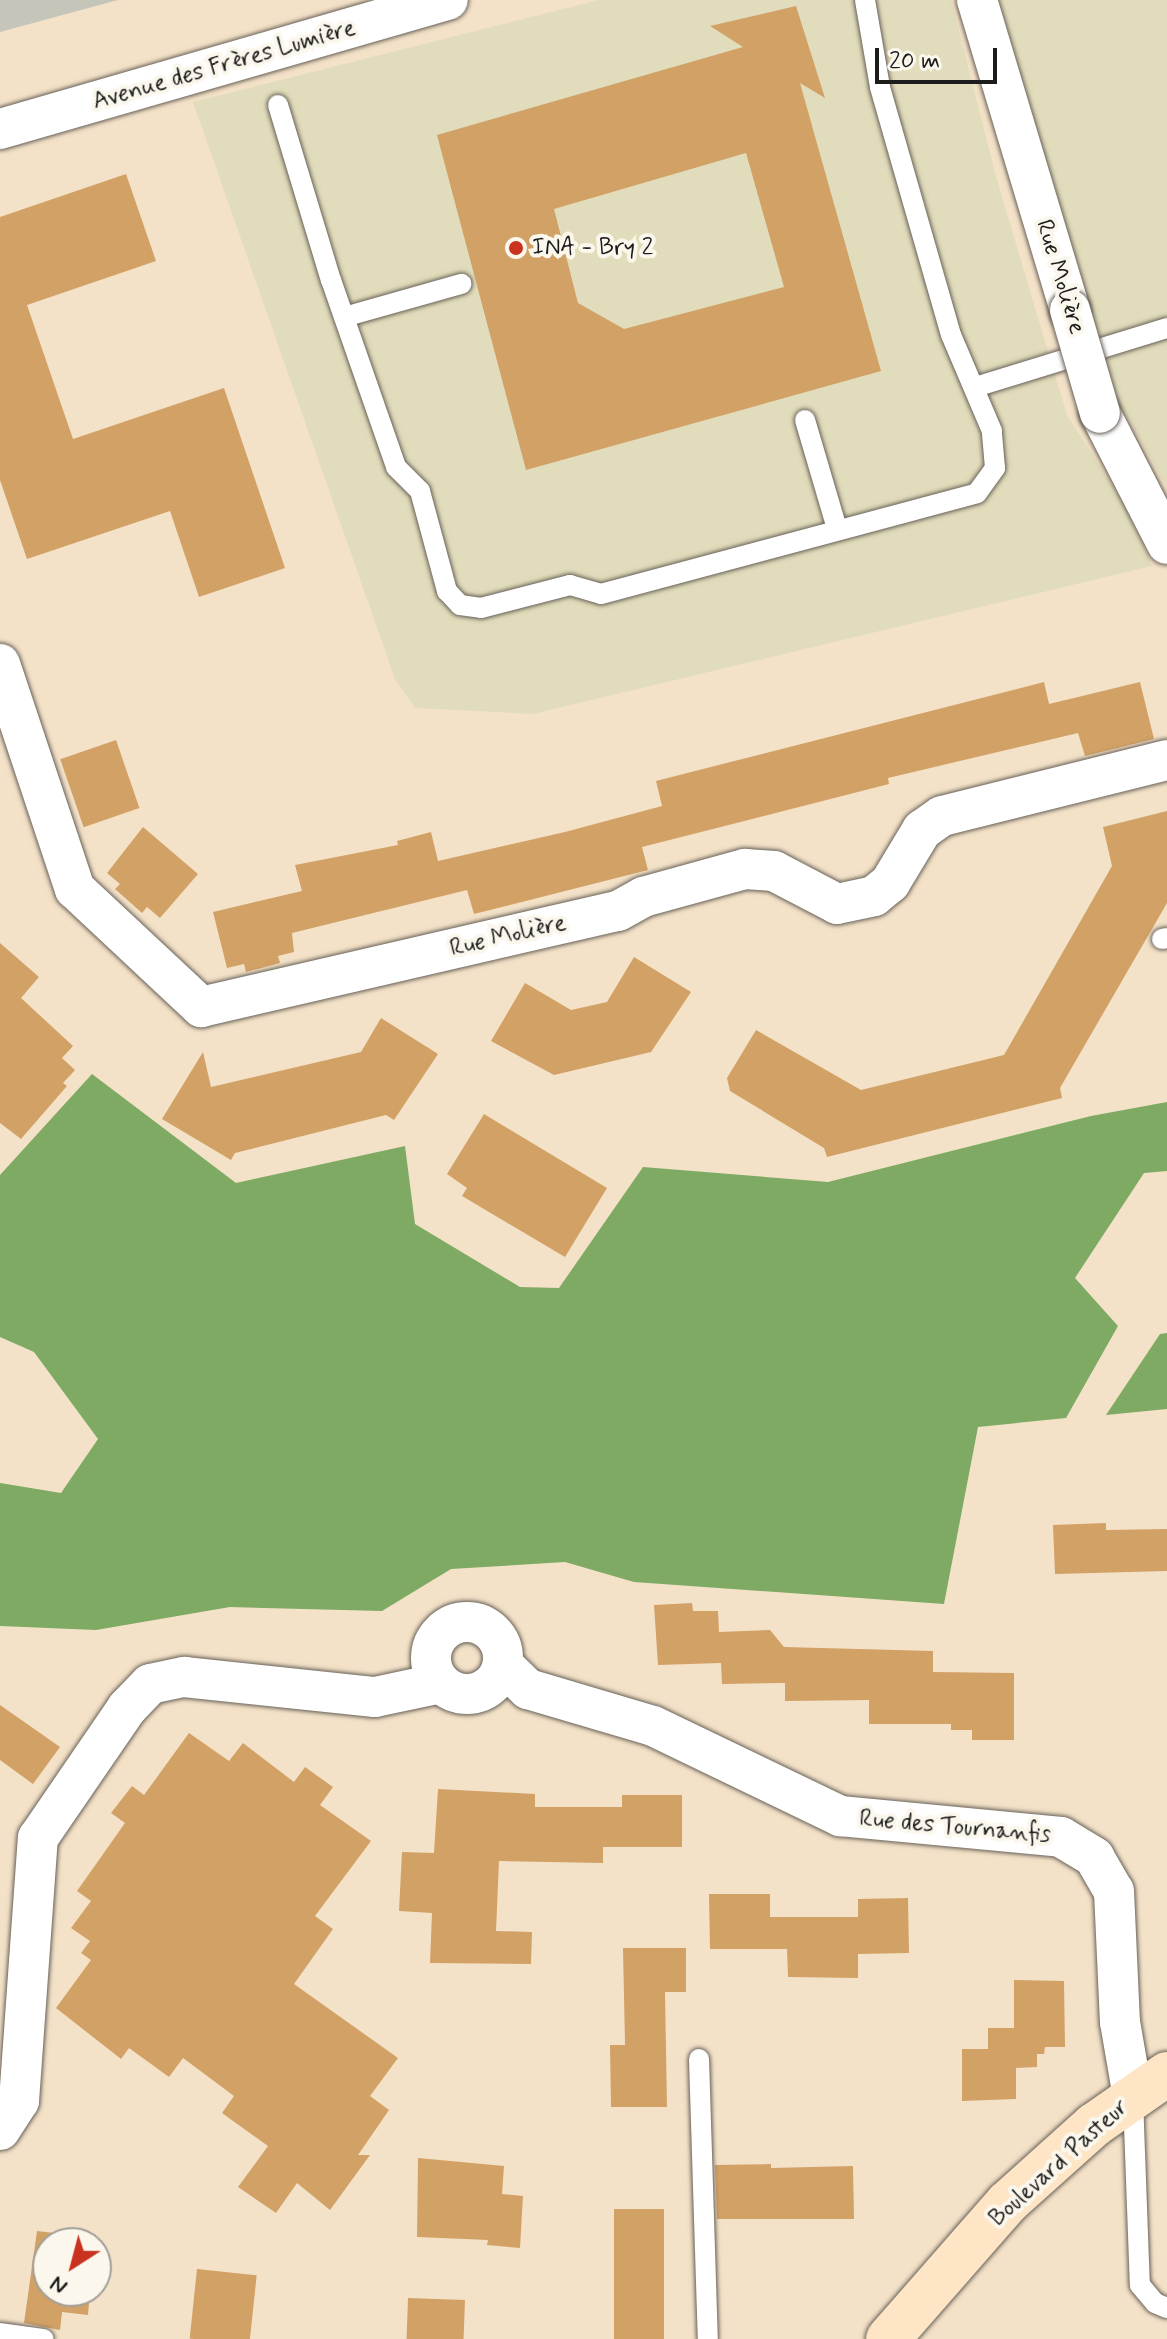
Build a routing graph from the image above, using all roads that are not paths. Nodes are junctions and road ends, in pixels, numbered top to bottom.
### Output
1 (448, 0) edge
2 (865, 0) edge
3 (977, 0) edge
4 (278, 105) dead end
5 (0, 129) edge
6 (461, 284) dead end
7 (344, 317) junction
8 (1167, 328) edge
9 (975, 387) junction
10 (805, 420) dead end
11 (837, 529) junction
12 (1167, 544) edge
13 (0, 664) edge
14 (1167, 760) edge
15 (503, 1665) junction
16 (441, 1683) junction
17 (699, 2059) dead end
18 (1150, 2086) edge
19 (0, 2130) edge
20 (1167, 2308) edge
21 (0, 2333) edge
22 (891, 2337) edge
23 (44, 2339) edge
24 (708, 2339) edge

1 - 5 street, Avenue des Frères Lumière
2 - 9 lane
3 - 12 street, Rue Molière, bridge
4 - 7 lane
6 - 7 lane
7 - 11 lane
8 - 9 lane
9 - 11 lane
10 - 11 lane
13 - 14 street, Rue Molière
15 - 16 street
15 - 16 street, Rue des Tournanfis
15 - 18 street, Rue des Tournanfis
16 - 19 street
17 - 24 lane
18 - 20 lane
18 - 22 main road, Boulevard Pasteur
21 - 23 lane

